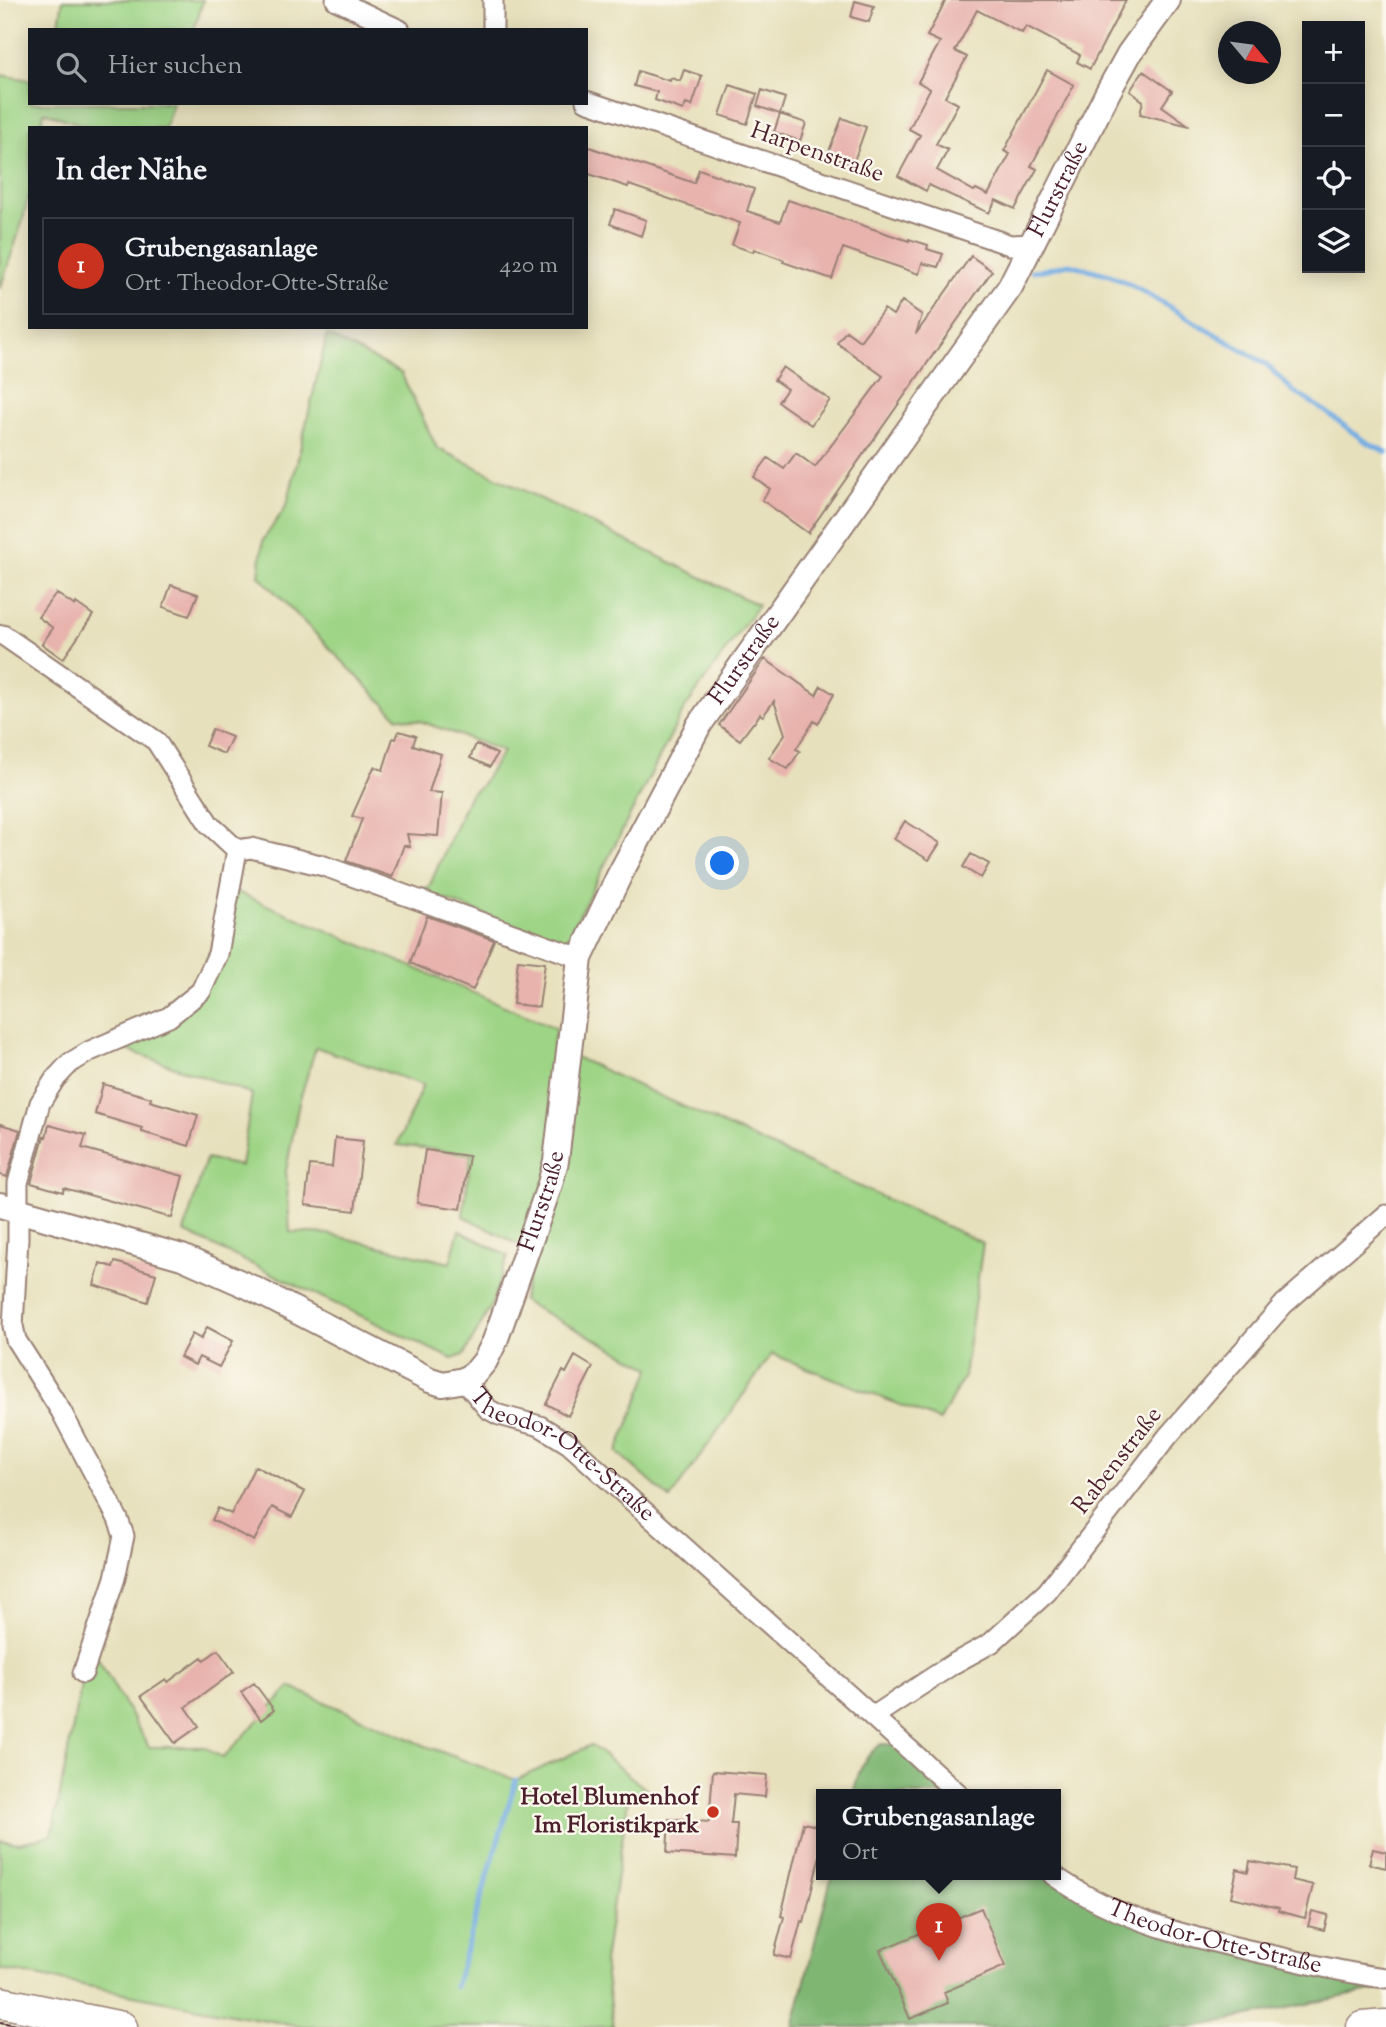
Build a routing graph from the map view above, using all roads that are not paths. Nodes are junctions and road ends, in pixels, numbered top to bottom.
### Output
1 (335, 0) edge
2 (493, 0) edge
3 (1168, 0) edge
4 (396, 28) edge
5 (493, 28) edge
6 (588, 102) edge
7 (1033, 244) junction
8 (3, 635) dead end
9 (237, 850) junction
10 (580, 958) junction
11 (9, 1207) edge
12 (1386, 1215) edge
13 (464, 1380) junction
14 (83, 1673) dead end
15 (874, 1716) junction
16 (953, 1789) edge
17 (1061, 1880) edge
18 (1386, 1978) edge
19 (0, 2002) edge
20 (1386, 2025) edge
21 (122, 2027) edge
22 (1362, 2027) edge

1 - 4 street
2 - 5 street
3 - 7 street, Flurstraße
6 - 7 street, Harpenstraße
7 - 10 street, Flurstraße
8 - 9 street
9 - 10 street
9 - 11 street
10 - 13 street, Flurstraße
11 - 13 street, Theodor-Otte-Straße
11 - 14 street
12 - 15 street, Rabenstraße
13 - 15 street, Theodor-Otte-Straße
15 - 16 street, Theodor-Otte-Straße
17 - 18 street, Theodor-Otte-Straße
19 - 21 main road
20 - 22 main road

